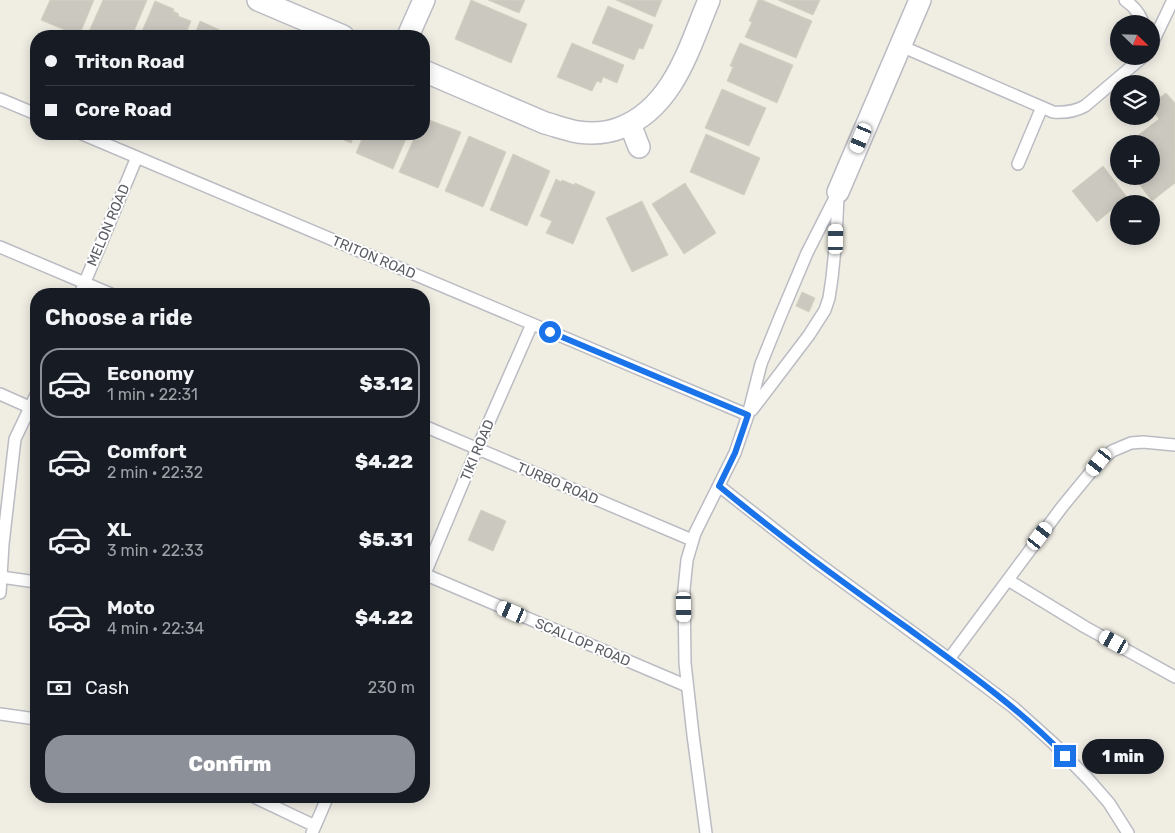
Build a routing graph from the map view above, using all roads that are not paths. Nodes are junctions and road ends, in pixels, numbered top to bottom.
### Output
1 (258, 0) edge
2 (424, 0) edge
3 (709, 0) edge
4 (920, 0) edge
5 (1125, 0) edge
6 (1173, 0) edge
7 (1139, 15) edge
8 (1160, 27) edge
9 (329, 30) edge
10 (411, 30) edge
11 (901, 46) junction
12 (1134, 65) edge
13 (430, 74) edge
14 (0, 99) edge
15 (1042, 107) junction
16 (30, 112) edge
17 (630, 124) junction
18 (96, 140) edge
19 (639, 147) dead end
20 (137, 157) junction
21 (1018, 164) dead end
22 (838, 192) junction
23 (0, 247) edge
24 (84, 282) junction
25 (82, 288) edge
26 (98, 288) edge
27 (532, 324) junction
28 (0, 394) edge
29 (30, 407) edge
30 (30, 415) edge
31 (748, 415) junction
32 (430, 428) edge
33 (1175, 445) edge
34 (477, 448) junction
35 (719, 486) junction
36 (692, 540) junction
37 (2, 543) edge
38 (430, 561) edge
39 (1, 577) junction
40 (430, 578) edge
41 (1008, 580) junction
42 (30, 581) edge
43 (0, 593) edge
44 (949, 659) junction
45 (1175, 677) edge
46 (687, 686) junction
47 (0, 714) edge
48 (30, 718) edge
49 (265, 803) edge
50 (325, 803) edge
51 (313, 829) edge
52 (706, 833) edge
53 (1128, 833) edge

1 - 9 street
2 - 10 street
3 - 17 street
4 - 11 street
5 - 7 lane
6 - 8 lane
11 - 15 lane
11 - 22 street
12 - 15 lane
13 - 17 street
14 - 16 lane
15 - 21 lane
17 - 19 street
18 - 20 lane, TRITON ROAD
20 - 24 lane, MELON ROAD
20 - 27 lane, TRITON ROAD
22 - 31 lane
22 - 31 lane
23 - 24 lane
24 - 25 lane, MELON ROAD
24 - 26 lane
27 - 31 lane, TRITON ROAD
27 - 34 lane, TIKI ROAD
28 - 29 lane
30 - 37 lane
31 - 35 lane
32 - 34 lane, TURBO ROAD
33 - 41 lane
34 - 36 lane, TURBO ROAD
34 - 38 lane, TIKI ROAD
35 - 36 lane
35 - 44 lane
36 - 46 lane
37 - 39 lane
39 - 42 lane
39 - 43 lane
40 - 46 lane, SCALLOP ROAD
41 - 44 lane
41 - 45 lane
44 - 53 lane
46 - 52 lane
47 - 48 lane
49 - 51 lane
50 - 51 lane

